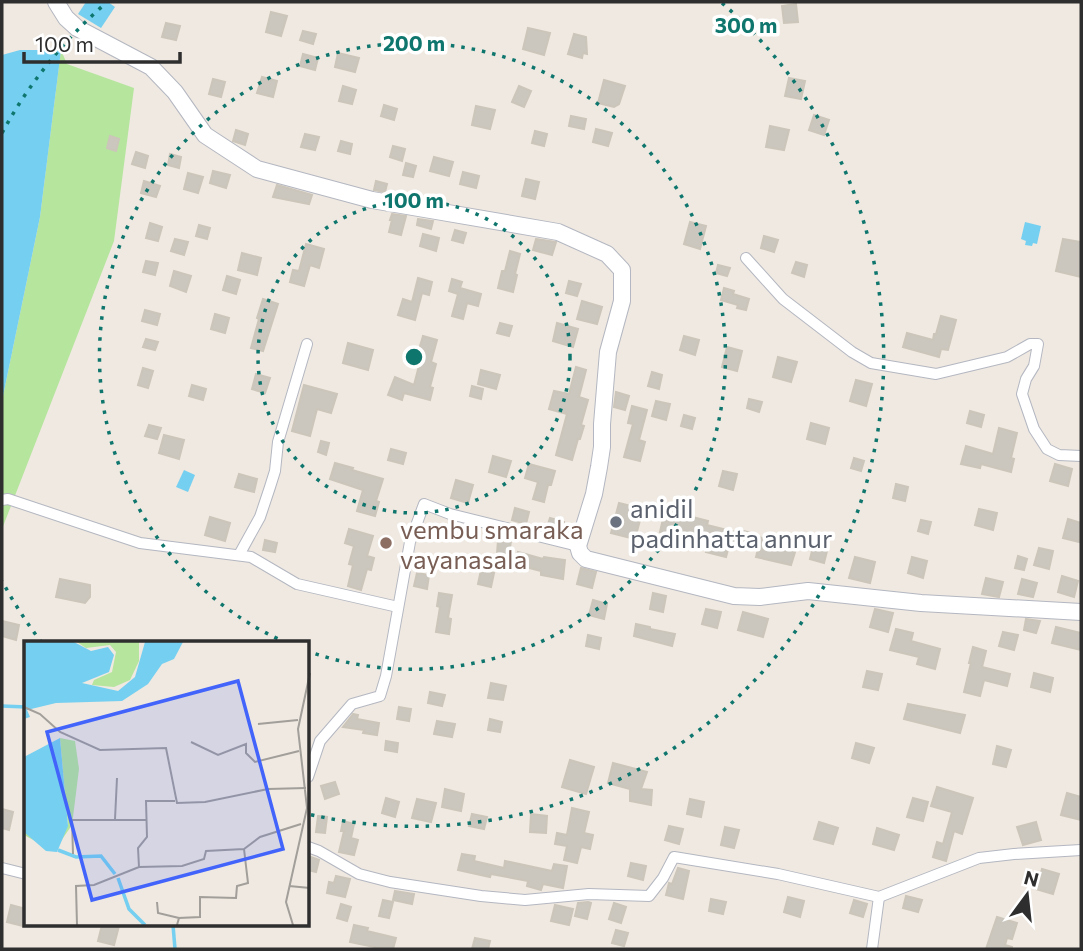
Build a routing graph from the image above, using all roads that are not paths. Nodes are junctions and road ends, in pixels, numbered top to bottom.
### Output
1 (56, 2) edge
2 (746, 258) dead end
3 (307, 344) dead end
4 (1081, 456) edge
5 (2, 500) edge
6 (578, 545) junction
7 (239, 555) junction
8 (397, 607) junction
9 (1081, 612) edge
10 (310, 771) edge
11 (310, 848) edge
12 (1081, 850) edge
13 (2, 868) edge
14 (24, 874) edge
15 (879, 897) junction
16 (872, 949) edge

1 - 6 main road
2 - 4 street
3 - 7 street
5 - 7 street
6 - 8 street
6 - 9 main road
7 - 8 street
8 - 10 street
11 - 15 street
12 - 15 street
13 - 14 street
15 - 16 street

